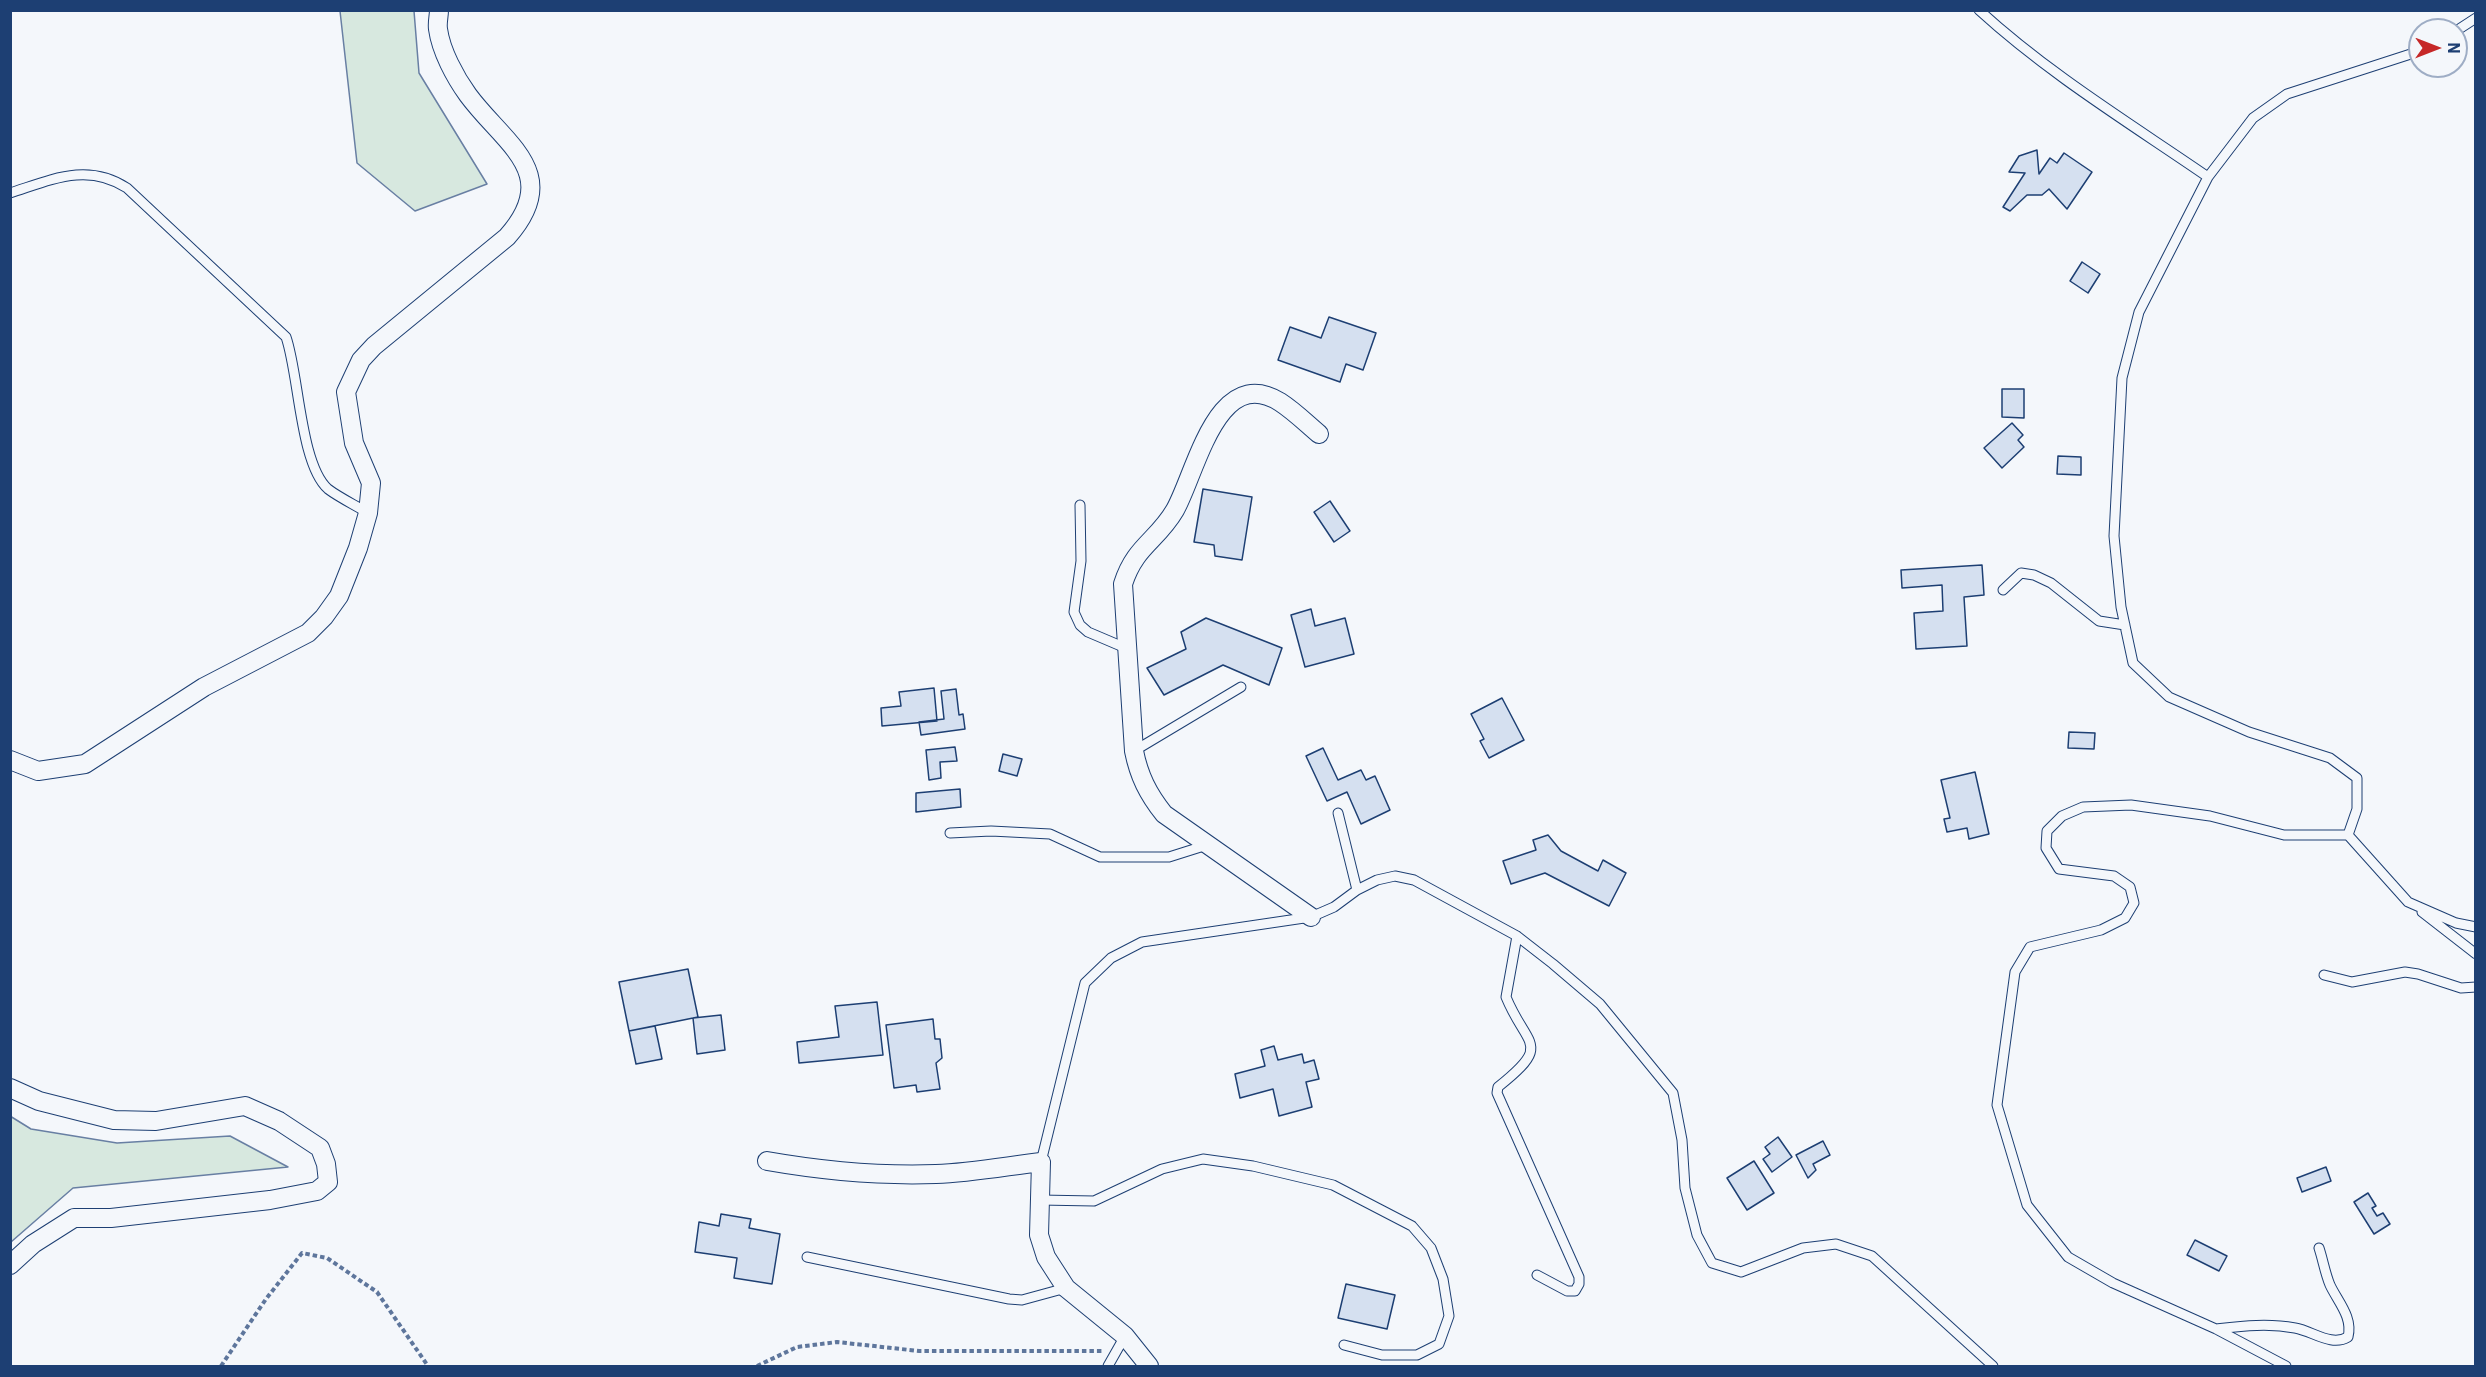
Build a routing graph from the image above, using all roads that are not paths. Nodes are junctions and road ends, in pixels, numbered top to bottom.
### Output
1 (439, 10) edge
2 (1979, 10) edge
3 (2408, 55) edge
4 (2208, 177) junction
5 (10, 193) edge
6 (1319, 434) dead end
7 (1080, 505) dead end
8 (368, 513) junction
9 (2003, 590) dead end
10 (2125, 625) junction
11 (1128, 649) junction
12 (1241, 687) dead end
13 (1134, 752) junction
14 (10, 760) edge
15 (1338, 813) dead end
16 (950, 833) dead end
17 (2348, 835) junction
18 (1209, 844) junction
19 (1357, 890) junction
20 (2408, 902) junction
21 (1311, 917) junction
22 (2475, 927) edge
23 (1517, 936) junction
24 (2475, 954) edge
25 (2324, 975) dead end
26 (2475, 987) edge
27 (10, 1088) edge
28 (767, 1161) dead end
29 (1041, 1162) junction
30 (1040, 1200) junction
31 (2319, 1248) dead end
32 (807, 1257) dead end
33 (10, 1264) edge
34 (1537, 1275) dead end
35 (1066, 1288) junction
36 (2216, 1329) junction
37 (1125, 1336) junction
38 (1344, 1345) dead end
39 (1108, 1366) edge
40 (1149, 1366) edge
41 (1993, 1366) edge
42 (2286, 1366) edge

1 - 8 street
2 - 4 lane
3 - 4 lane
4 - 10 lane
5 - 8 lane
6 - 11 street
7 - 11 lane
8 - 14 street
9 - 10 lane
10 - 17 lane
11 - 13 street
12 - 13 lane
13 - 18 street
15 - 19 lane
16 - 18 lane
17 - 20 lane
17 - 36 lane
18 - 21 street
19 - 21 lane
19 - 23 lane
20 - 22 lane
20 - 24 lane
21 - 29 lane
23 - 34 lane
23 - 41 lane
25 - 26 lane
27 - 33 street
28 - 29 street
29 - 30 street
30 - 35 street
30 - 38 lane
31 - 36 lane
32 - 35 lane
35 - 37 street
36 - 42 lane
37 - 39 lane
37 - 40 street

